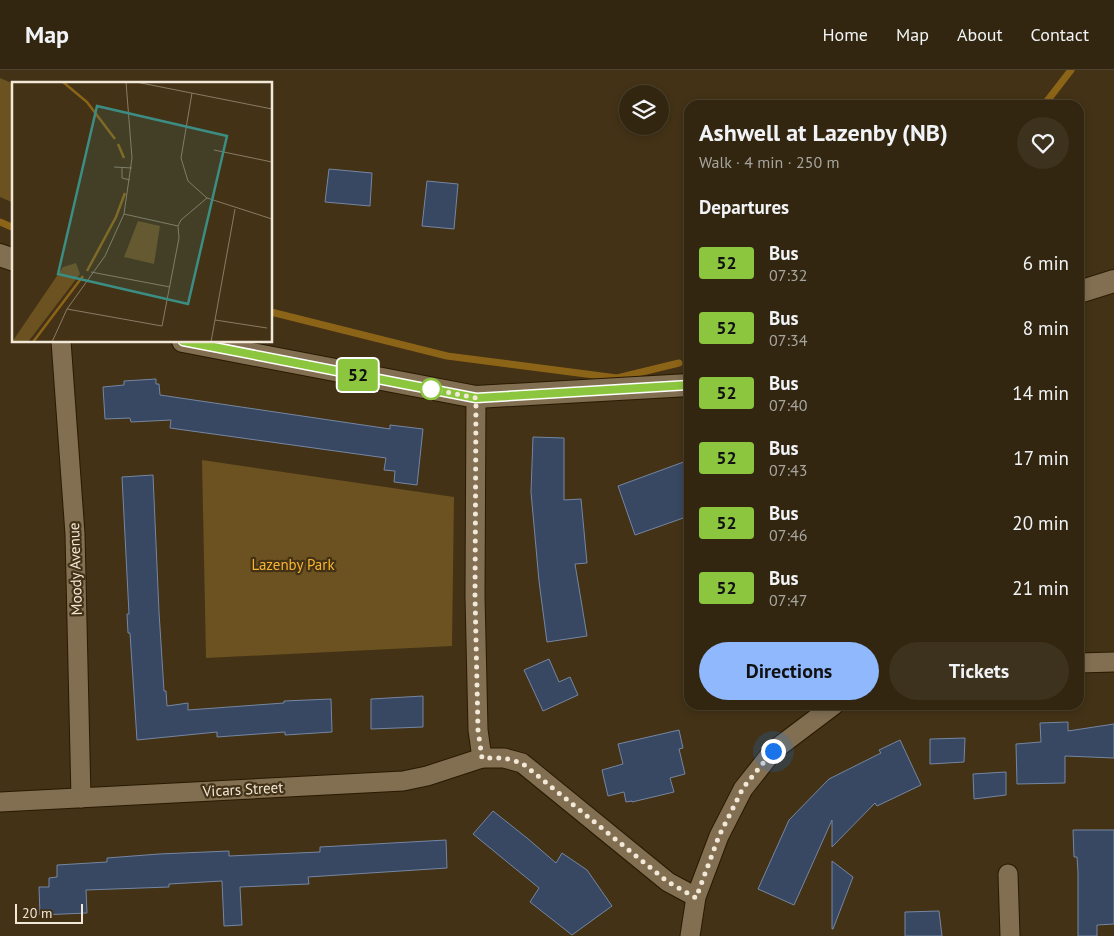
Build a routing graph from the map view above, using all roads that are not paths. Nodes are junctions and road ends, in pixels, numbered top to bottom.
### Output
1 (0, 255) edge
2 (12, 259) edge
3 (1114, 281) edge
4 (1084, 290) edge
5 (61, 342) edge
6 (188, 342) edge
7 (684, 385) edge
8 (476, 398) junction
9 (1114, 662) edge
10 (1084, 663) edge
11 (827, 710) edge
12 (482, 758) junction
13 (81, 798) junction
14 (0, 802) edge
15 (1008, 874) dead end
16 (696, 898) junction
17 (690, 936) edge
18 (1010, 936) edge

1 - 2 street
3 - 4 street
5 - 13 street, Moody Avenue
6 - 8 street
7 - 8 street
8 - 12 street
9 - 10 street
11 - 16 street
12 - 13 street, Vicars Street
12 - 16 street, Vicars Street
13 - 14 street, Vicars Street
15 - 18 street
16 - 17 street

